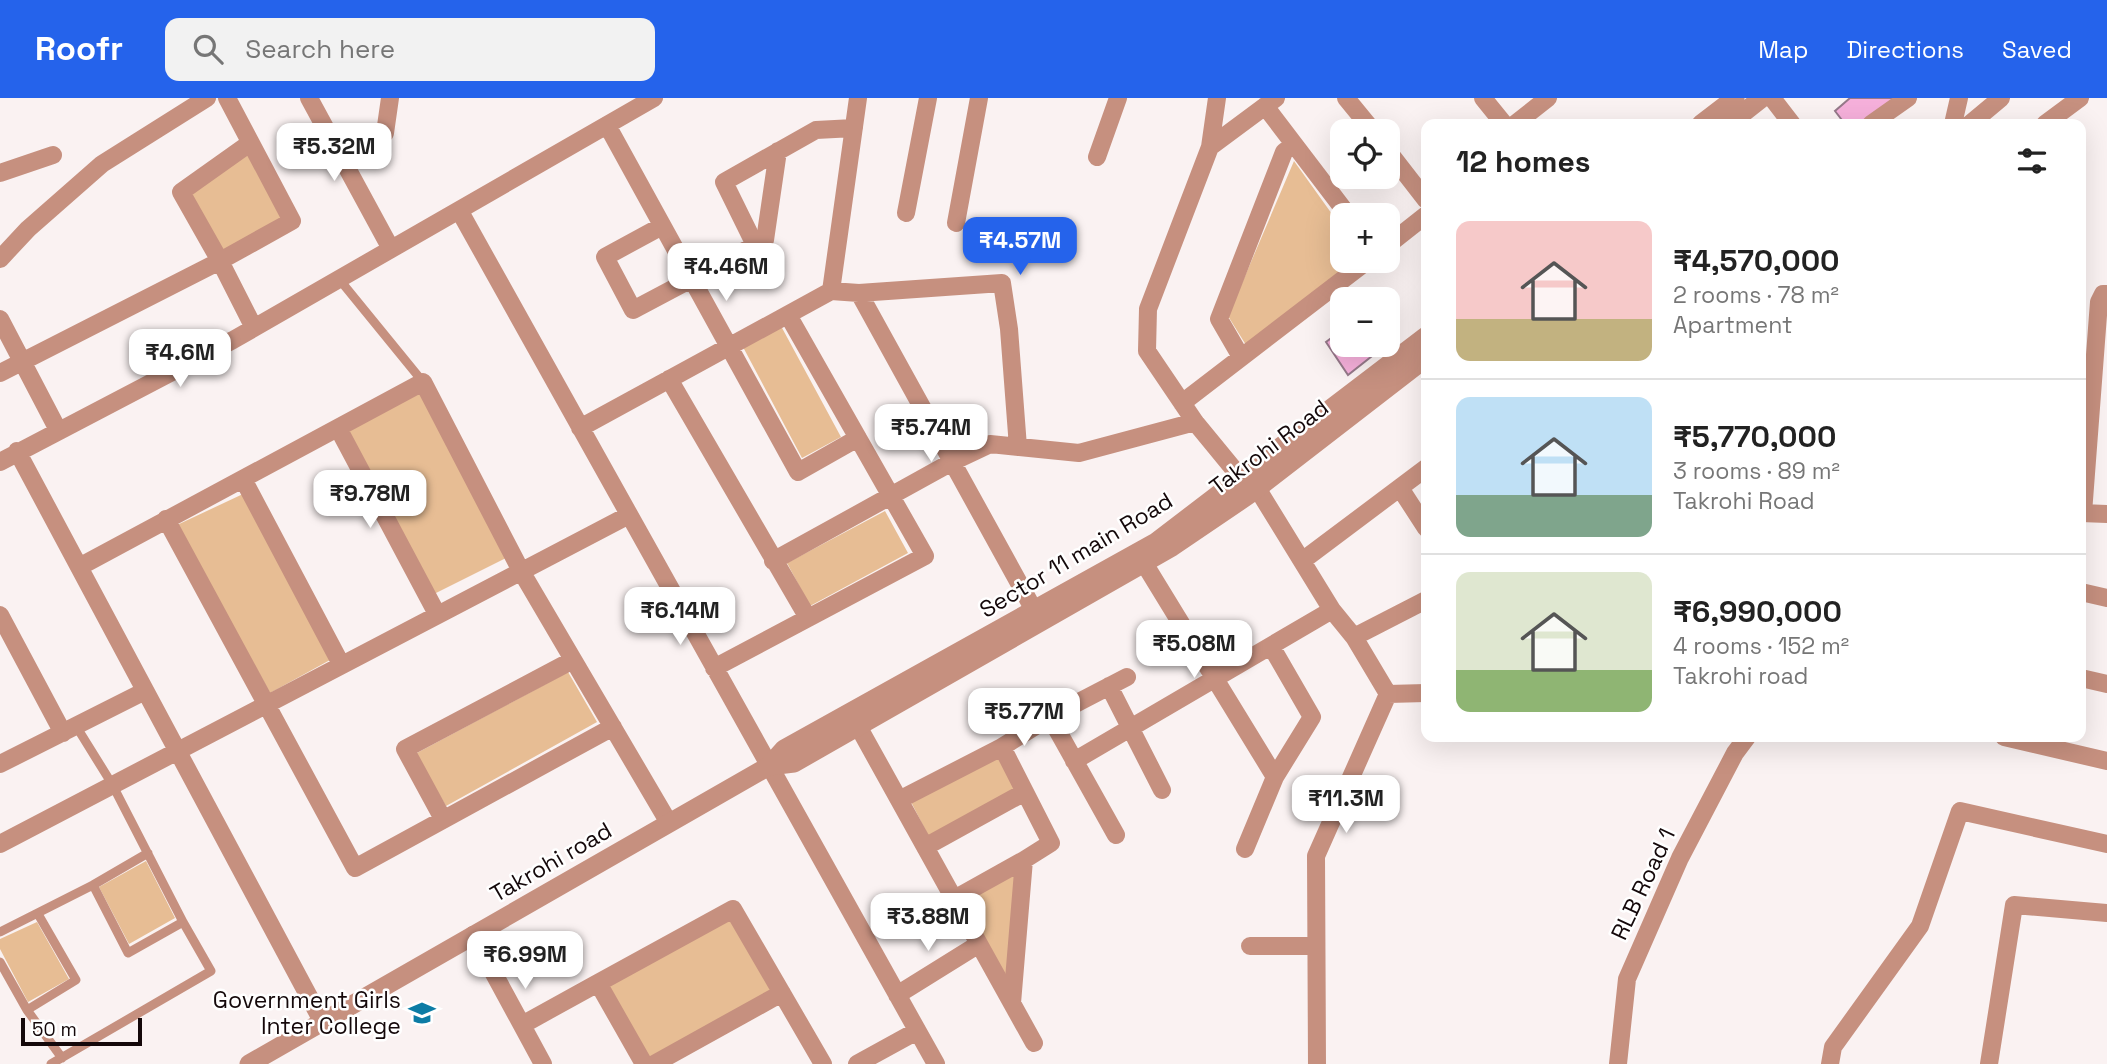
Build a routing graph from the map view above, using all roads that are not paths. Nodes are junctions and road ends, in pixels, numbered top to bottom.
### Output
1 (207, 98) edge
2 (227, 98) edge
3 (309, 98) edge
4 (390, 98) edge
5 (653, 98) edge
6 (858, 98) edge
7 (928, 98) edge
8 (979, 98) edge
9 (1118, 98) edge
10 (1217, 98) edge
11 (1346, 98) edge
12 (1483, 98) edge
13 (1548, 98) edge
14 (1735, 98) edge
15 (1762, 98) edge
16 (1772, 98) edge
17 (1908, 98) edge
18 (1959, 98) edge
19 (2001, 98) edge
20 (2080, 98) edge
21 (1270, 102) edge
22 (1363, 119) edge
23 (1500, 119) edge
24 (1521, 119) edge
25 (1708, 119) edge
26 (1735, 119) edge
27 (1788, 119) edge
28 (1878, 119) edge
29 (1954, 119) edge
30 (1976, 119) edge
31 (2052, 119) edge
32 (607, 125) junction
33 (854, 128) junction
34 (250, 143) junction
35 (1294, 144) junction
36 (1210, 147) junction
37 (778, 152) junction
38 (52, 155) dead end
39 (341, 156) junction
40 (1097, 157) dead end
41 (1400, 166) edge
42 (0, 173) edge
43 (1421, 194) edge
44 (1339, 203) edge
45 (458, 210) junction
46 (906, 213) dead end
47 (1421, 219) edge
48 (956, 223) dead end
49 (662, 226) junction
50 (1400, 236) edge
51 (755, 245) junction
52 (391, 249) junction
53 (0, 258) edge
54 (219, 261) junction
55 (1351, 273) edge
56 (339, 279) junction
57 (691, 279) junction
58 (831, 291) junction
59 (859, 293) junction
60 (2107, 294) edge
61 (788, 315) junction
62 (0, 320) edge
63 (254, 328) junction
64 (1421, 340) edge
65 (728, 347) junction
66 (1241, 357) junction
67 (1421, 362) edge
68 (23, 363) junction
69 (0, 373) edge
70 (669, 379) junction
71 (423, 382) junction
72 (1182, 402) junction
73 (1195, 422) junction
74 (338, 428) junction
75 (580, 428) junction
76 (58, 430) junction
77 (858, 438) junction
78 (1018, 447) junction
79 (17, 451) junction
80 (0, 462) edge
81 (952, 462) junction
82 (2086, 463) edge
83 (1421, 472) edge
84 (243, 479) junction
85 (1249, 483) junction
86 (1400, 488) junction
87 (891, 496) junction
88 (2086, 513) edge
89 (2107, 514) edge
90 (629, 515) junction
91 (166, 519) junction
92 (1421, 520) edge
93 (773, 561) junction
94 (1302, 561) junction
95 (1144, 563) junction
96 (79, 566) junction
97 (521, 571) junction
98 (2086, 593) edge
99 (2107, 598) edge
100 (1421, 603) edge
101 (1332, 610) junction
102 (437, 614) junction
103 (0, 615) edge
104 (1037, 616) junction
105 (808, 618) junction
106 (1354, 637) junction
107 (1271, 646) junction
108 (573, 660) junction
109 (341, 664) junction
110 (714, 668) junction
111 (1127, 677) dead end
112 (1215, 678) junction
113 (2086, 679) edge
114 (2107, 684) edge
115 (1109, 686) junction
116 (145, 691) junction
117 (1421, 693) edge
118 (1388, 694) junction
119 (267, 703) junction
120 (1050, 717) junction
121 (858, 726) junction
122 (613, 727) junction
123 (1131, 728) junction
124 (69, 729) junction
125 (1743, 742) edge
126 (2025, 742) edge
127 (1002, 747) junction
128 (177, 749) junction
129 (1074, 761) junction
130 (2107, 761) edge
131 (0, 764) edge
132 (769, 766) junction
133 (1275, 777) junction
134 (112, 784) junction
135 (1163, 790) dead end
136 (1025, 792) junction
137 (899, 800) junction
138 (443, 819) junction
139 (669, 823) junction
140 (1116, 835) dead end
141 (0, 844) edge
142 (2107, 844) edge
143 (925, 847) junction
144 (1245, 849) dead end
145 (148, 853) junction
146 (1024, 860) junction
147 (93, 885) junction
148 (954, 898) junction
149 (2107, 913) edge
150 (38, 914) junction
151 (183, 922) junction
152 (0, 932) edge
153 (473, 935) junction
154 (979, 944) junction
155 (1250, 946) dead end
156 (1316, 946) junction
157 (0, 962) edge
158 (598, 983) junction
159 (782, 993) junction
160 (897, 995) junction
161 (1012, 1003) junction
162 (27, 1010) junction
163 (322, 1021) junction
164 (522, 1026) junction
165 (917, 1031) junction
166 (1034, 1043) dead end
167 (62, 1058) junction
168 (51, 1064) edge
169 (249, 1064) edge
170 (543, 1064) edge
171 (644, 1064) edge
172 (654, 1064) edge
173 (823, 1064) edge
174 (856, 1064) edge
175 (936, 1064) edge
176 (1317, 1064) edge
177 (1618, 1064) edge
178 (1830, 1064) edge
179 (1989, 1064) edge

1 - 53 street
2 - 34 street
3 - 39 street
4 - 39 street
5 - 32 street
6 - 33 street
7 - 46 street
8 - 48 street
9 - 40 street
10 - 36 street
11 - 22 street
12 - 23 street
13 - 24 street
14 - 25 street
15 - 26 street
16 - 27 street
17 - 28 street
18 - 29 street
19 - 30 street
20 - 31 street
21 - 35 street
21 - 36 street
32 - 45 street
32 - 49 street
33 - 37 street
33 - 58 street
34 - 54 street
34 - 54 street
35 - 44 street
35 - 66 street
36 - 72 street
37 - 51 street
37 - 51 street
38 - 42 street
39 - 52 street
41 - 43 street
45 - 52 street
45 - 75 street
47 - 50 street
49 - 57 street
49 - 57 street
51 - 57 street
52 - 56 street
54 - 63 street
54 - 68 street
55 - 66 street
56 - 63 street
56 - 71 lane
57 - 65 street
58 - 59 street
58 - 61 street
59 - 78 street
59 - 81 street
60 - 82 street
61 - 65 street
61 - 77 street
62 - 68 street
63 - 76 street
64 - 85 street, Sector 11 main Road
65 - 70 street
65 - 77 street
66 - 72 street
67 - 85 street, Takrohi Road
68 - 69 street
68 - 76 street
70 - 75 street
70 - 93 street
71 - 74 street
71 - 97 street
72 - 73 street
73 - 78 street
73 - 85 street
74 - 84 street
74 - 102 street
75 - 90 street
76 - 79 street
77 - 87 street
78 - 81 street
79 - 80 street
79 - 96 street
81 - 87 street
81 - 104 street
83 - 86 street
84 - 91 street
84 - 109 street
85 - 94 street
85 - 95 street, Takrohi Road
85 - 104 street, Sector 11 main Road
86 - 92 street
86 - 94 street
87 - 93 street
87 - 105 street
88 - 89 street
90 - 97 street
90 - 110 street
91 - 96 street
91 - 119 street
93 - 105 street
94 - 101 street
95 - 104 street, Takrohi Road
95 - 112 street
96 - 116 street
97 - 102 street
97 - 108 street
98 - 99 street
100 - 106 street
101 - 106 street
101 - 107 street
102 - 109 street
103 - 124 street
104 - 121 street, Takrohi Road
104 - 132 street, Sector 11 main Road
105 - 110 street
106 - 118 street
107 - 112 street
107 - 133 street
108 - 122 street
108 - 138 street
109 - 119 street
110 - 132 street
111 - 115 street
112 - 123 street
112 - 133 street
113 - 114 street
115 - 120 street
115 - 123 street
116 - 124 street
116 - 128 street
117 - 118 street
118 - 156 street
119 - 128 street
119 - 138 street
120 - 127 street
120 - 129 street
121 - 132 street, Takrohi Road
121 - 137 street
122 - 138 street
122 - 139 street
123 - 129 street
123 - 135 street
124 - 131 street
124 - 134 lane
125 - 177 street, RLB Road 1
126 - 130 street
127 - 136 street
127 - 137 street
128 - 134 street
128 - 163 street
129 - 140 street
132 - 139 street, Takrohi road
132 - 160 street
133 - 144 street
134 - 141 street
134 - 145 lane
136 - 143 street
136 - 146 street
137 - 143 street
139 - 153 street, Takrohi road
142 - 178 street
143 - 148 street
145 - 147 lane
145 - 151 lane
146 - 148 street
146 - 161 street
147 - 150 lane
147 - 151 lane
148 - 154 street
149 - 179 street
150 - 152 lane
150 - 162 lane
151 - 167 lane
153 - 163 street, Takrohi road
153 - 164 street
154 - 160 street
154 - 161 street
155 - 156 street
156 - 176 street
157 - 162 lane
158 - 159 street
158 - 164 street
158 - 171 street
159 - 172 street
159 - 173 street
160 - 165 street
161 - 166 street
162 - 167 lane
163 - 169 street, Takrohi road
164 - 170 street
165 - 174 street
165 - 175 street
167 - 168 lane

